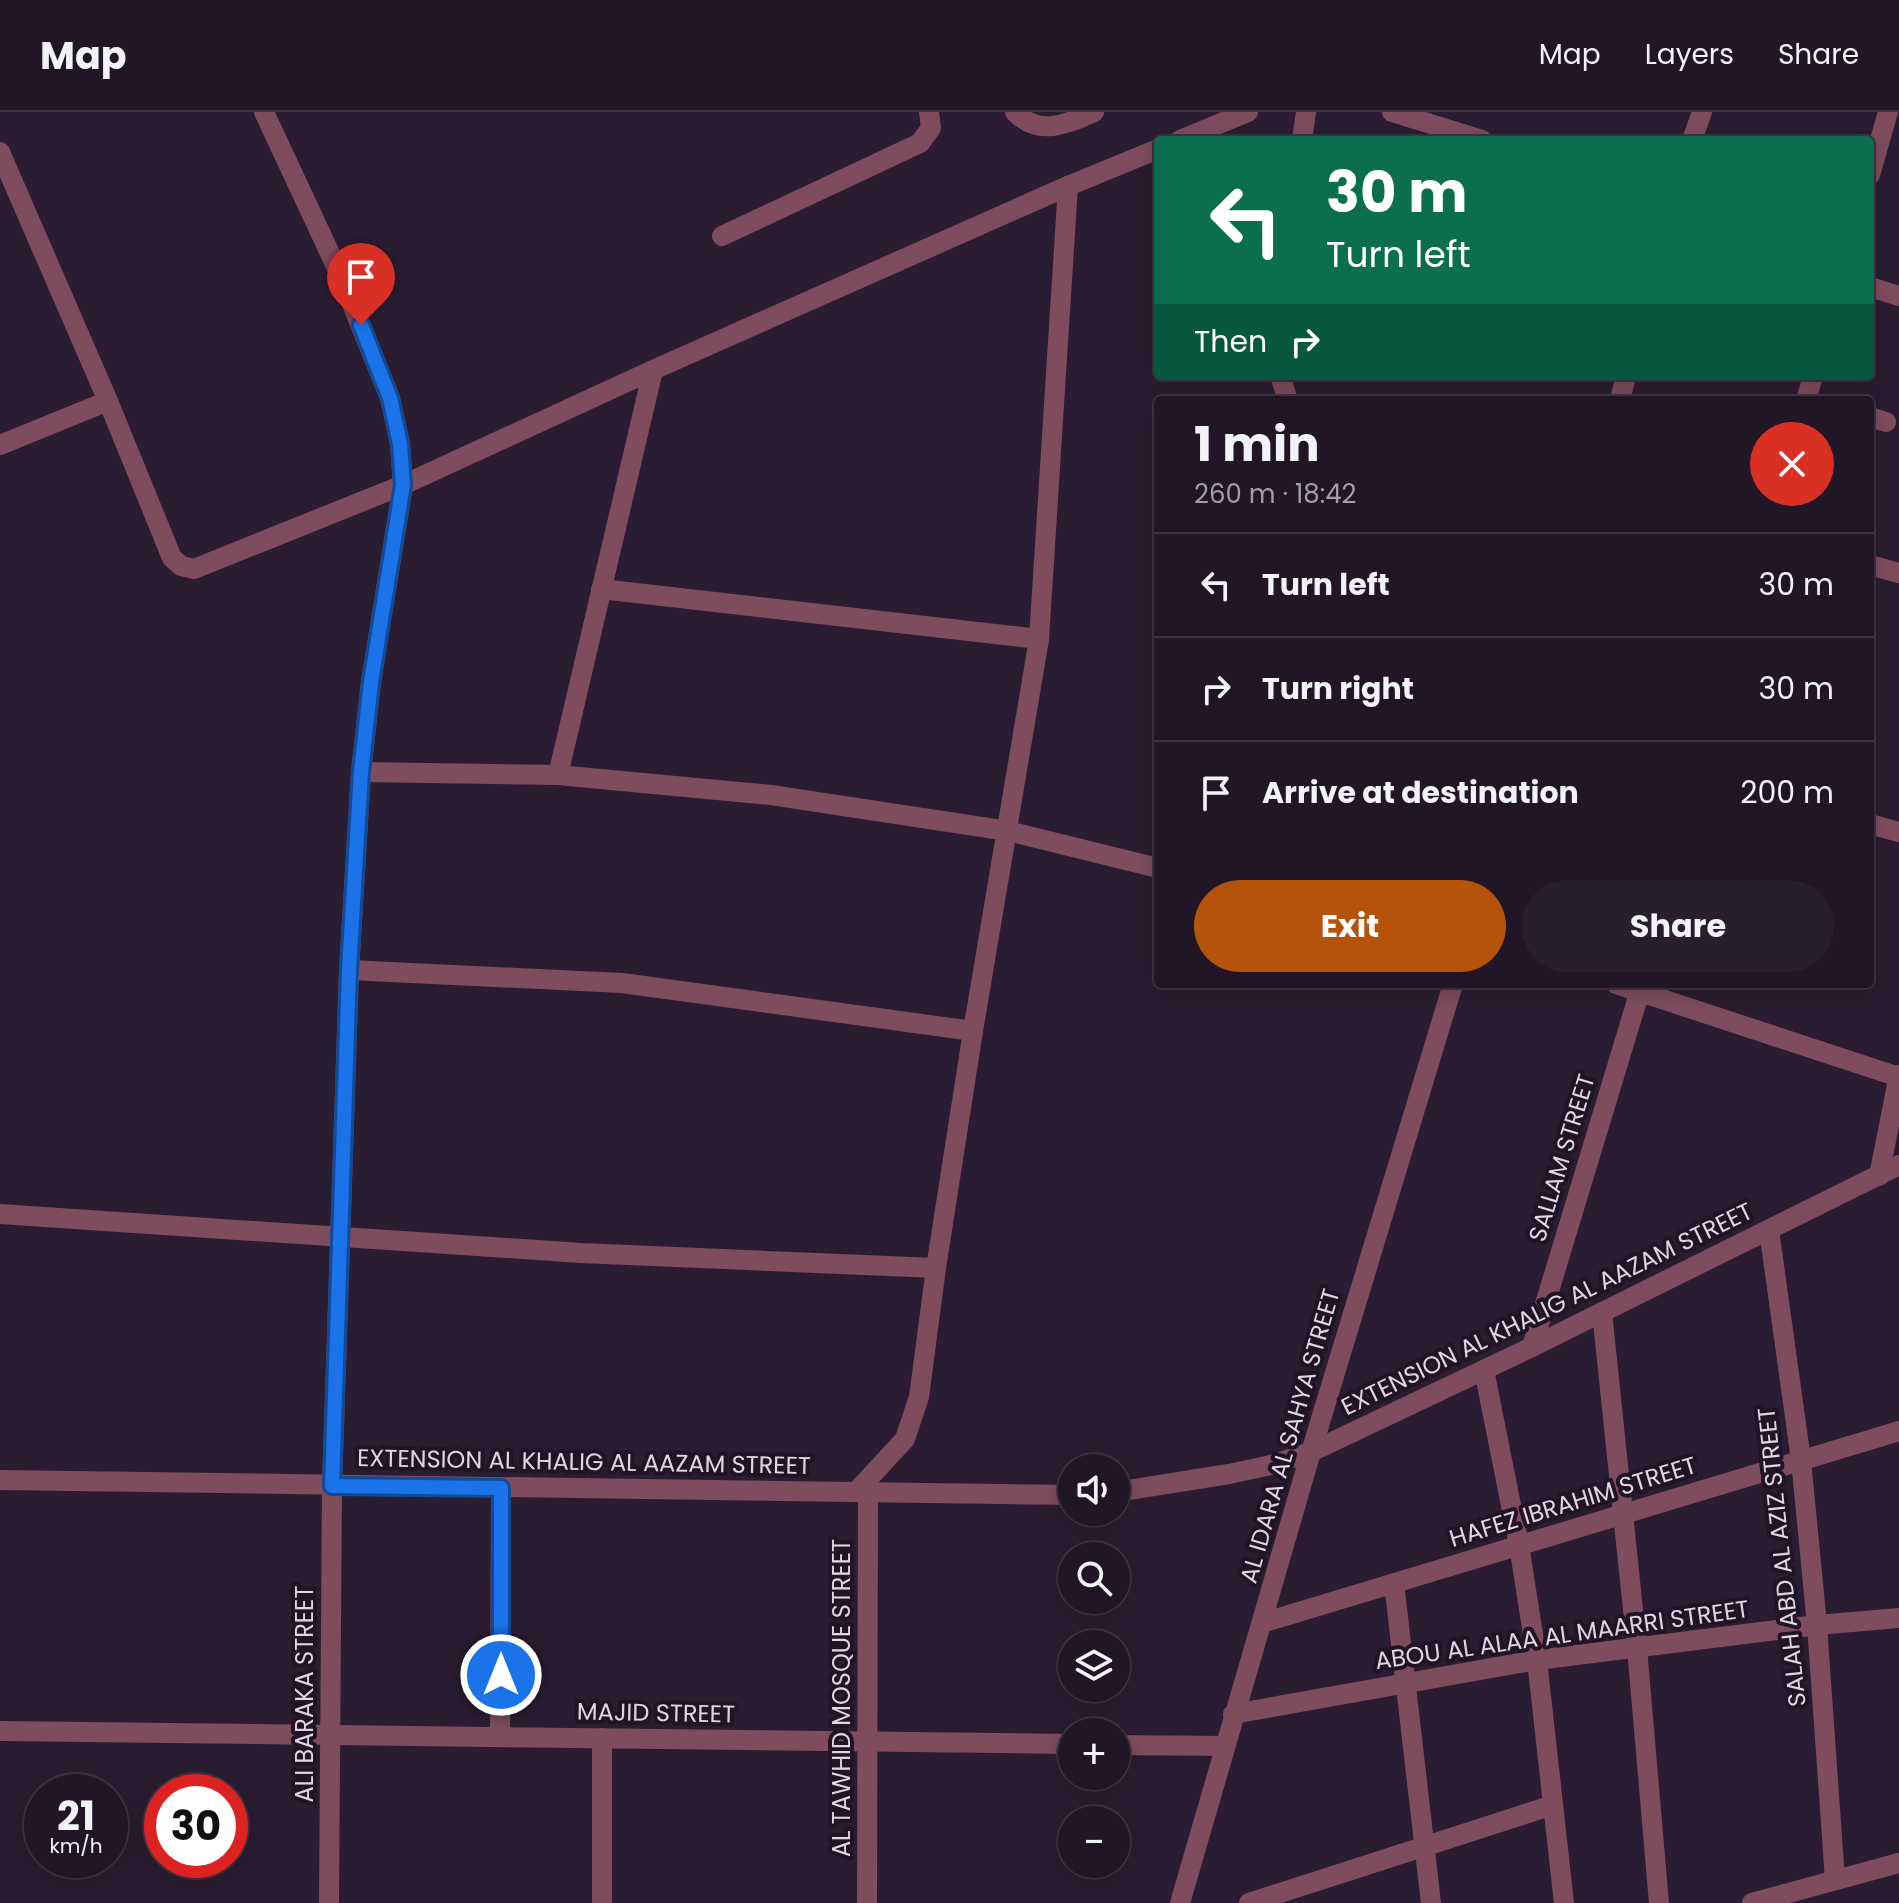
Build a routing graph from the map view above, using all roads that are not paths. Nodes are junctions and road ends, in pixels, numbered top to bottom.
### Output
1 (264, 112) edge
2 (929, 112) edge
3 (1015, 112) edge
4 (1094, 112) edge
5 (1248, 112) edge
6 (1306, 112) edge
7 (1392, 112) edge
8 (1702, 112) edge
9 (1888, 112) edge
10 (1190, 136) edge
11 (1303, 136) edge
12 (1469, 136) edge
13 (1693, 136) edge
14 (1154, 151) edge
15 (0, 152) edge
16 (1874, 161) edge
17 (1068, 186) junction
18 (722, 236) dead end
19 (1874, 288) edge
20 (1899, 296) edge
21 (653, 370) junction
22 (108, 401) junction
23 (0, 445) edge
24 (403, 485) junction
25 (1874, 566) edge
26 (1899, 573) edge
27 (601, 589) junction
28 (1039, 639) junction
29 (361, 772) junction
30 (558, 775) junction
31 (1874, 825) edge
32 (1008, 831) junction
33 (1899, 832) edge
34 (1154, 867) edge
35 (349, 970) junction
36 (1452, 988) edge
37 (1642, 988) edge
38 (1645, 988) edge
39 (973, 1031) junction
40 (1899, 1076) edge
41 (1899, 1165) edge
42 (1879, 1176) junction
43 (0, 1214) edge
44 (1769, 1230) junction
45 (339, 1237) junction
46 (936, 1268) junction
47 (1602, 1312) junction
48 (1532, 1347) junction
49 (1484, 1370) junction
50 (1899, 1431) edge
51 (1311, 1452) junction
52 (1801, 1460) junction
53 (0, 1480) edge
54 (332, 1486) junction
55 (501, 1488) junction
56 (1130, 1490) edge
57 (862, 1492) junction
58 (1058, 1495) edge
59 (1622, 1514) junction
60 (1519, 1545) junction
61 (1394, 1583) junction
62 (1899, 1618) edge
63 (1262, 1623) junction
64 (1817, 1625) junction
65 (1637, 1648) junction
66 (1537, 1660) junction
67 (1406, 1683) junction
68 (1233, 1714) junction
69 (0, 1731) edge
70 (331, 1735) junction
71 (500, 1737) junction
72 (602, 1738) junction
73 (868, 1742) junction
74 (1058, 1744) edge
75 (1130, 1745) edge
76 (1225, 1746) junction
77 (1553, 1805) junction
78 (1424, 1847) junction
79 (1899, 1863) edge
80 (1835, 1880) junction
81 (329, 1903) edge
82 (602, 1903) edge
83 (867, 1903) edge
84 (1180, 1903) edge
85 (1249, 1903) edge
86 (1431, 1903) edge
87 (1564, 1903) edge
88 (1659, 1903) edge
89 (1752, 1903) edge

1 - 24 street, ALI BARAKA STREET
2 - 18 street
3 - 4 street
5 - 10 street
6 - 11 street
7 - 12 street
8 - 13 street
9 - 16 street
14 - 17 street
15 - 22 street
17 - 21 street
17 - 28 street
19 - 20 street
21 - 24 street
21 - 27 street
22 - 23 street
22 - 24 street
24 - 29 street, ALI BARAKA STREET
25 - 26 street
27 - 28 street
27 - 30 street
28 - 32 street
29 - 30 street
29 - 35 street, ALI BARAKA STREET
30 - 32 street
31 - 33 street
32 - 34 street
32 - 39 street
35 - 39 street
35 - 45 street, ALI BARAKA STREET
36 - 51 street, AL IDARA AL SAHYA STREET
37 - 48 street, SALLAM STREET
38 - 40 street
39 - 46 street
40 - 42 street
41 - 42 street, EXTENSION AL KHALIG AL AAZAM STREET
42 - 44 street, EXTENSION AL KHALIG AL AAZAM STREET
43 - 45 street
44 - 47 street, EXTENSION AL KHALIG AL AAZAM STREET
44 - 52 street, SALAH ABD AL AZIZ STREET
45 - 46 street
45 - 54 street, ALI BARAKA STREET
46 - 57 street
47 - 48 street, EXTENSION AL KHALIG AL AAZAM STREET
47 - 59 street
48 - 49 street, EXTENSION AL KHALIG AL AAZAM STREET
49 - 51 street, EXTENSION AL KHALIG AL AAZAM STREET
49 - 60 street
50 - 52 street, HAFEZ IBRAHIM STREET
51 - 56 street, EXTENSION AL KHALIG AL AAZAM STREET
51 - 63 street, AL IDARA AL SAHYA STREET
52 - 59 street, HAFEZ IBRAHIM STREET
52 - 64 street, SALAH ABD AL AZIZ STREET
53 - 54 street, EXTENSION AL KHALIG AL AAZAM STREET
54 - 55 street, EXTENSION AL KHALIG AL AAZAM STREET
54 - 70 street, ALI BARAKA STREET
55 - 57 street, EXTENSION AL KHALIG AL AAZAM STREET
55 - 71 street
57 - 58 street, EXTENSION AL KHALIG AL AAZAM STREET
57 - 73 street, AL TAWHID MOSQUE STREET
59 - 60 street, HAFEZ IBRAHIM STREET
59 - 65 street
60 - 61 street, HAFEZ IBRAHIM STREET
60 - 66 street
61 - 63 street, HAFEZ IBRAHIM STREET
61 - 67 street
62 - 64 street, ABOU AL ALAA AL MAARRI STREET
63 - 68 street, AL IDARA AL SAHYA STREET
64 - 65 street, ABOU AL ALAA AL MAARRI STREET
64 - 80 street, SALAH ABD AL AZIZ STREET
65 - 66 street, ABOU AL ALAA AL MAARRI STREET
65 - 88 street
66 - 67 street, ABOU AL ALAA AL MAARRI STREET
66 - 77 street
67 - 68 street, ABOU AL ALAA AL MAARRI STREET
67 - 78 street
68 - 76 street, AL IDARA AL SAHYA STREET
69 - 70 street, MAJID STREET
70 - 71 street, MAJID STREET
70 - 81 street, ALI BARAKA STREET
71 - 72 street, MAJID STREET
72 - 73 street, MAJID STREET
72 - 82 street
73 - 74 street, MAJID STREET
73 - 83 street, AL TAWHID MOSQUE STREET
75 - 76 street
76 - 84 street, AL IDARA AL SAHYA STREET
77 - 78 street
77 - 87 street
78 - 85 street
78 - 86 street
79 - 80 street
80 - 89 street

